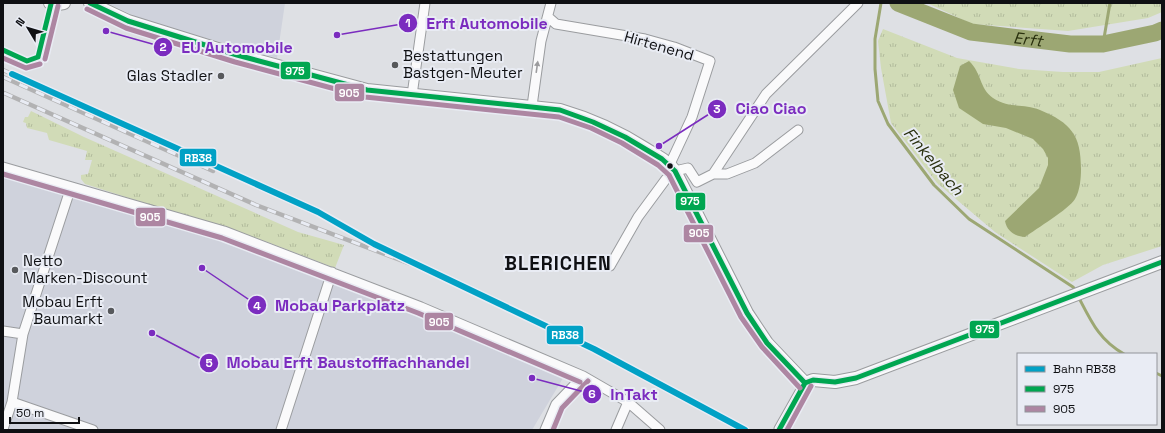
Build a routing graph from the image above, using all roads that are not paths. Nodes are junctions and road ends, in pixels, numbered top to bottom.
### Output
1 (50, 3) edge
2 (64, 3) edge
3 (90, 3) edge
4 (425, 3) edge
5 (551, 3) edge
6 (858, 3) edge
7 (548, 17) junction
8 (412, 95) junction
9 (532, 106) junction
10 (798, 130) dead end
11 (3, 168) edge
12 (673, 168) junction
13 (713, 174) junction
14 (71, 187) junction
15 (1162, 262) edge
16 (610, 266) dead end
17 (332, 272) junction
18 (3, 331) edge
19 (23, 334) junction
20 (583, 376) junction
21 (805, 383) junction
22 (12, 402) junction
23 (628, 402) junction
24 (3, 429) edge
25 (779, 429) dead end
26 (93, 430) edge
27 (281, 430) edge
28 (545, 430) edge
29 (616, 430) edge
30 (660, 430) edge

1 - 2 street
3 - 8 street
4 - 8 street
5 - 7 street
6 - 13 street
9 -> 7 street
7 - 12 street, Hirtenend
8 - 9 street
9 - 12 street
10 - 13 street
11 - 14 street
12 - 13 street
12 - 16 street
12 - 21 street
14 - 17 street
14 - 19 street
15 - 21 street
17 - 20 street
17 - 27 street
18 - 19 street
19 - 22 street
20 - 23 street
20 - 28 street
21 - 25 street
22 - 24 street
22 - 26 street
23 - 29 street
23 - 30 street

